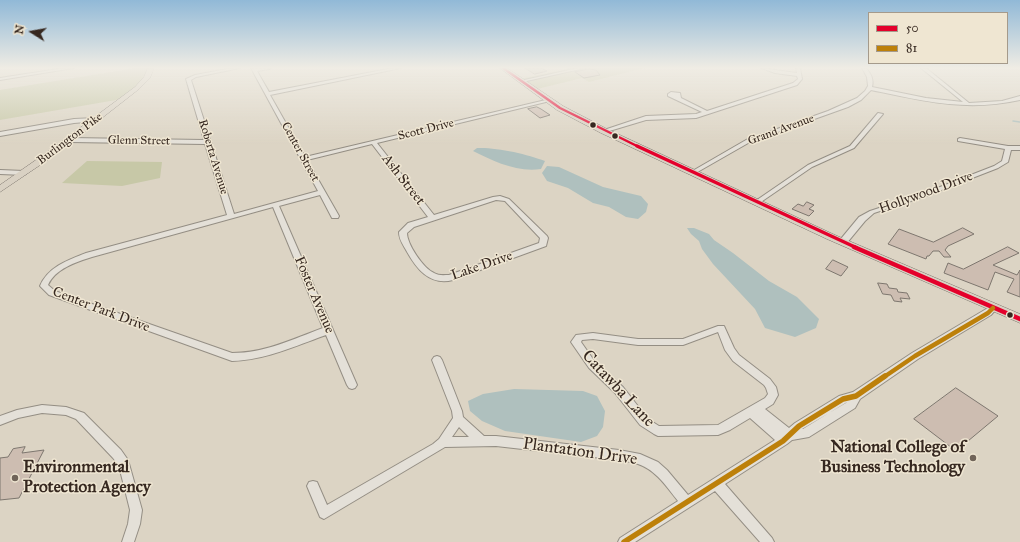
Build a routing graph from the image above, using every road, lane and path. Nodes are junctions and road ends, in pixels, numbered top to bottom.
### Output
1 (130, 93) edge
2 (193, 93) edge
3 (271, 93) edge
4 (538, 93) edge
5 (765, 93) edge
6 (865, 93) edge
7 (895, 93) edge
8 (955, 93) edge
9 (267, 94) joint
10 (677, 98) dead end
11 (1019, 99) edge
12 (548, 100) junction
13 (967, 103) junction
14 (706, 112) junction
15 (880, 114) dead end
16 (95, 120) junction
17 (604, 131) junction
18 (0, 134) edge
19 (70, 140) junction
20 (960, 140) dead end
21 (208, 142) junction
22 (374, 142) junction
23 (1008, 148) junction
24 (1020, 148) edge
25 (304, 160) junction
26 (0, 172) edge
27 (24, 173) junction
28 (692, 173) junction
29 (0, 189) edge
30 (322, 192) junction
31 (756, 203) junction
32 (275, 204) junction
33 (231, 216) junction
34 (335, 216) dead end
35 (432, 218) junction
36 (843, 242) junction
37 (993, 308) junction
38 (1020, 319) edge
39 (329, 330) junction
40 (437, 360) dead end
41 (352, 385) dead end
42 (754, 410) junction
43 (458, 419) junction
44 (0, 421) edge
45 (787, 438) junction
46 (480, 440) junction
47 (443, 442) junction
48 (716, 484) junction
49 (313, 486) dead end
50 (687, 502) junction
51 (128, 542) edge
52 (624, 542) edge
53 (768, 542) edge

1 - 16 main road, Burlington Pike
2 - 21 street, Roberta Avenue
3 - 9 street
4 - 12 main road
5 - 14 street
6 - 28 street, Grand Avenue
7 - 13 street
8 - 13 street
9 - 25 street, Center Street
10 - 14 street
11 - 13 street
12 - 17 main road
12 - 22 street, Scott Drive
14 - 17 street
15 - 31 street
16 - 18 street
16 - 19 main road, Burlington Pike
17 - 28 main road
19 - 21 street, Glenn Street
19 - 27 main road, Burlington Pike
20 - 23 street
21 - 33 street, Roberta Avenue
22 - 25 street, Scott Drive
22 - 35 street, Ash Street
23 - 24 street
23 - 36 street, Hollywood Drive
25 - 30 street, Center Street
26 - 27 street
27 - 29 main road, Burlington Pike
28 - 31 main road
30 - 32 street, Center Park Drive
30 - 34 street, Center Street
31 - 36 main road
32 - 33 street, Center Park Drive
32 - 39 street, Foster Avenue
33 - 39 street, Center Park Drive
35 - 35 street, Lake Drive
36 - 37 main road
37 - 38 main road
37 - 45 street
39 - 41 street, Foster Avenue
40 - 43 street
42 - 42 street, Catawba Lane
42 - 45 street
43 - 46 street
43 - 47 street
44 - 51 street
45 - 48 street
46 - 47 street, Plantation Drive
46 - 50 street, Plantation Drive
47 - 49 street
48 - 50 street
48 - 53 street
50 - 52 street

